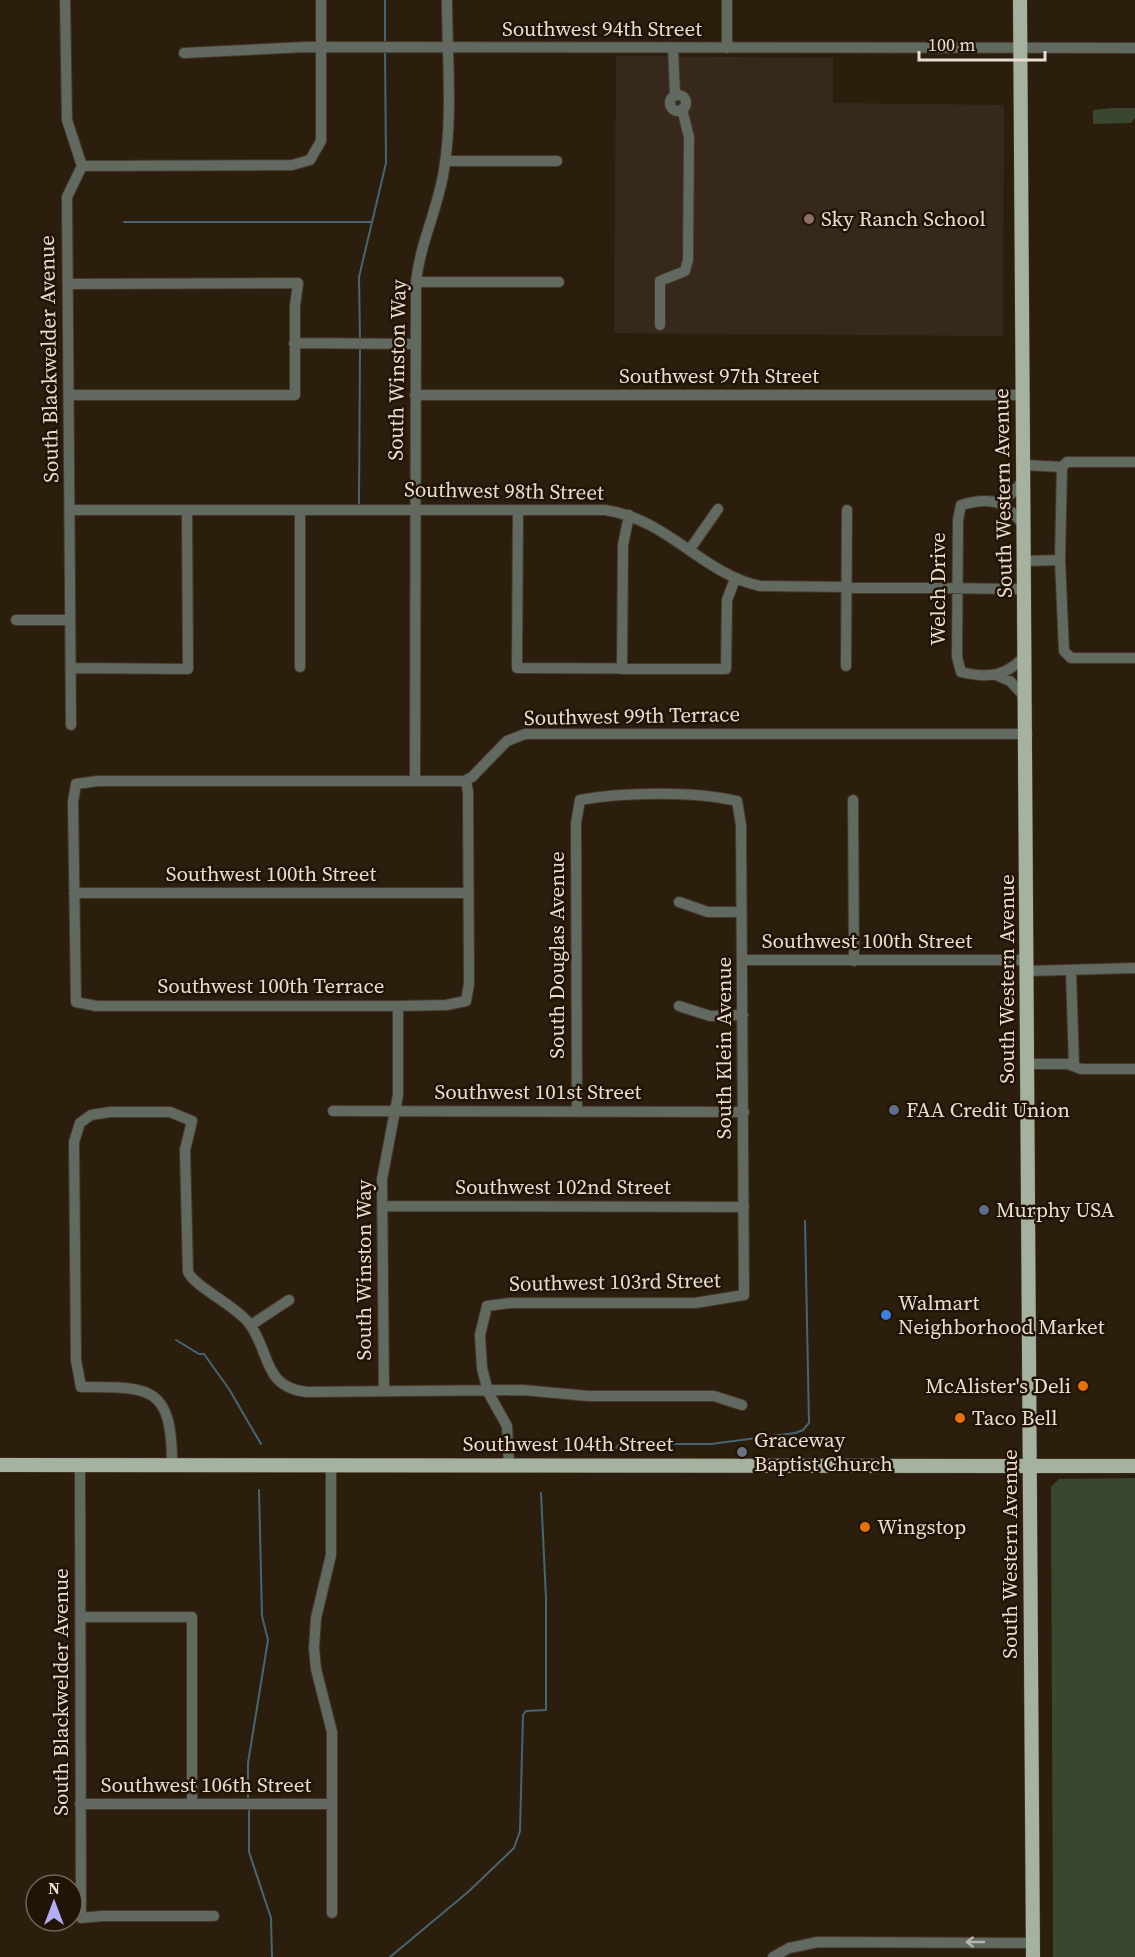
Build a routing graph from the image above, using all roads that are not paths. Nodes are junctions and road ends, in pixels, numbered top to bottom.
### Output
1 (65, 0) edge
2 (321, 0) edge
3 (447, 0) edge
4 (727, 0) edge
5 (1020, 0) edge
6 (321, 48) junction
7 (447, 48) junction
8 (673, 48) junction
9 (727, 48) junction
10 (1020, 48) junction
11 (1135, 48) edge
12 (184, 53) dead end
13 (446, 161) junction
14 (557, 161) dead end
15 (82, 166) junction
16 (417, 282) junction
17 (559, 282) dead end
18 (68, 284) junction
19 (660, 325) dead end
20 (294, 344) junction
21 (415, 344) junction
22 (69, 395) junction
23 (415, 395) junction
24 (1024, 395) junction
25 (1135, 462) edge
26 (1024, 465) junction
27 (1062, 467) junction
28 (1024, 480) junction
29 (997, 502) junction
30 (415, 509) junction
31 (717, 509) dead end
32 (70, 510) junction
33 (187, 510) junction
34 (300, 510) junction
35 (518, 510) junction
36 (847, 510) dead end
37 (629, 515) junction
38 (1025, 527) junction
39 (690, 549) junction
40 (1060, 560) junction
41 (1025, 561) junction
42 (735, 579) junction
43 (846, 588) junction
44 (957, 588) junction
45 (1025, 589) junction
46 (16, 620) dead end
47 (70, 620) junction
48 (1026, 655) junction
49 (1135, 658) edge
50 (846, 666) dead end
51 (300, 667) dead end
52 (70, 668) junction
53 (622, 669) junction
54 (998, 676) junction
55 (1026, 699) junction
56 (71, 725) dead end
57 (1027, 734) junction
58 (415, 781) junction
59 (466, 781) junction
60 (580, 800) joint
61 (853, 800) dead end
62 (74, 893) junction
63 (468, 893) junction
64 (679, 902) dead end
65 (741, 912) junction
66 (743, 960) junction
67 (854, 961) junction
68 (1028, 965) junction
69 (1135, 968) edge
70 (1071, 970) junction
71 (398, 1006) junction
72 (679, 1006) dead end
73 (743, 1016) junction
74 (1029, 1064) junction
75 (1074, 1066) junction
76 (1135, 1069) edge
77 (333, 1111) dead end
78 (396, 1111) junction
79 (577, 1111) junction
80 (744, 1112) junction
81 (382, 1206) junction
82 (744, 1207) junction
83 (744, 1296) joint
84 (289, 1300) dead end
85 (251, 1325) junction
86 (384, 1391) junction
87 (488, 1392) junction
88 (742, 1405) dead end
89 (0, 1464) edge
90 (80, 1465) junction
91 (172, 1465) junction
92 (331, 1465) junction
93 (509, 1465) junction
94 (1135, 1466) edge
95 (1032, 1467) junction
96 (80, 1617) junction
97 (81, 1804) junction
98 (192, 1804) junction
99 (332, 1804) junction
100 (332, 1914) dead end
101 (214, 1916) dead end
102 (1033, 1943) junction
103 (773, 1957) edge
104 (1033, 1957) edge

1 - 15 street
2 - 6 street
3 - 7 street, South Winston Way
4 - 9 street
5 - 10 main road, South Western Avenue
6 - 7 street, Southwest 94th Street
6 - 12 street, Southwest 94th Street
6 - 15 street
7 - 8 street, Southwest 94th Street
7 - 13 street, South Winston Way
8 - 9 street, Southwest 94th Street
8 - 19 street
9 - 10 street, Southwest 94th Street
10 - 11 street, Southwest 94th Street
10 - 24 main road, South Western Avenue
13 - 14 street
13 - 16 street, South Winston Way
15 - 18 street, South Blackwelder Avenue
16 - 17 street
16 - 21 street, South Winston Way
18 - 20 street
18 - 22 street, South Blackwelder Avenue
20 - 21 street
20 - 22 street
21 - 23 street, South Winston Way
22 - 32 street, South Blackwelder Avenue
23 - 24 street, Southwest 97th Street
23 - 30 street, South Winston Way
24 - 26 main road, South Western Avenue
25 - 27 street
26 - 27 street
26 - 28 main road, South Western Avenue
27 - 40 street
28 - 29 street
28 - 38 main road, South Western Avenue
29 - 38 street
29 - 44 street, Welch Drive
30 - 34 street, Southwest 98th Street
30 - 35 street, Southwest 98th Street
30 - 58 street, South Winston Way
31 - 39 street
32 - 33 street, Southwest 98th Street
32 - 47 street, South Blackwelder Avenue
33 - 34 street, Southwest 98th Street
33 - 52 street
34 - 51 street
35 - 37 street, Southwest 98th Street
35 - 53 street
36 - 43 street
37 - 39 street, Southwest 98th Street
37 - 53 street
38 - 41 main road, South Western Avenue
39 - 42 street, Southwest 98th Street
40 - 41 street
40 - 49 street
41 - 45 main road, South Western Avenue
42 - 43 street, Southwest 98th Street
42 - 53 street
43 - 44 street, Southwest 98th Street
43 - 50 street
44 - 45 street, Southwest 98th Street
44 - 54 street, Welch Drive
45 - 48 main road, South Western Avenue
46 - 47 street
47 - 52 street, South Blackwelder Avenue
48 - 54 street
48 - 55 main road, South Western Avenue
52 - 56 street, South Blackwelder Avenue
54 - 55 street
55 - 57 main road, South Western Avenue
57 - 59 street, Southwest 99th Terrace
57 - 68 main road, South Western Avenue
58 - 59 street
58 - 62 street
59 - 63 street
60 - 65 street, South Klein Avenue
60 - 79 street, South Douglas Avenue
61 - 67 street
62 - 63 street, Southwest 100th Street
62 - 71 street, Southwest 100th Terrace
63 - 71 street, Southwest 100th Terrace
64 - 65 street
65 - 66 street, South Klein Avenue
66 - 67 street, Southwest 100th Street
66 - 73 street, South Klein Avenue
67 - 68 street, Southwest 100th Street
68 - 70 street, Southwest 100th Street
68 - 74 main road, South Western Avenue
69 - 70 street, Southwest 100th Street
70 - 75 street
71 - 78 street, South Winston Way
72 - 73 street
73 - 80 street, South Klein Avenue
74 - 75 street
74 - 95 main road, South Western Avenue
75 - 76 street
77 - 78 street, Southwest 101st Street
78 - 79 street, Southwest 101st Street
78 - 81 street, South Winston Way
79 - 80 street, Southwest 101st Street
80 - 82 street, South Klein Avenue
81 - 82 street, Southwest 102nd Street
81 - 86 street, South Winston Way
82 - 83 street, South Klein Avenue
83 - 87 street, Southwest 103rd Street
84 - 85 street
85 - 86 street
85 - 91 street
86 - 87 street
87 - 88 street
87 - 93 street
89 - 90 main road, Southwest 104th Street
90 - 91 main road, Southwest 104th Street
90 - 96 street, South Blackwelder Avenue
91 - 92 main road, Southwest 104th Street
92 - 93 main road, Southwest 104th Street
92 - 99 street
93 - 95 main road, Southwest 104th Street
94 - 95 main road, Southwest 104th Street
95 - 102 main road, South Western Avenue
96 - 97 street, South Blackwelder Avenue
96 - 98 street
97 - 98 street, Southwest 106th Street
97 - 101 street, South Blackwelder Avenue
98 - 99 street, Southwest 106th Street
99 - 100 street
102 -> 103 street
102 - 104 main road, South Western Avenue

